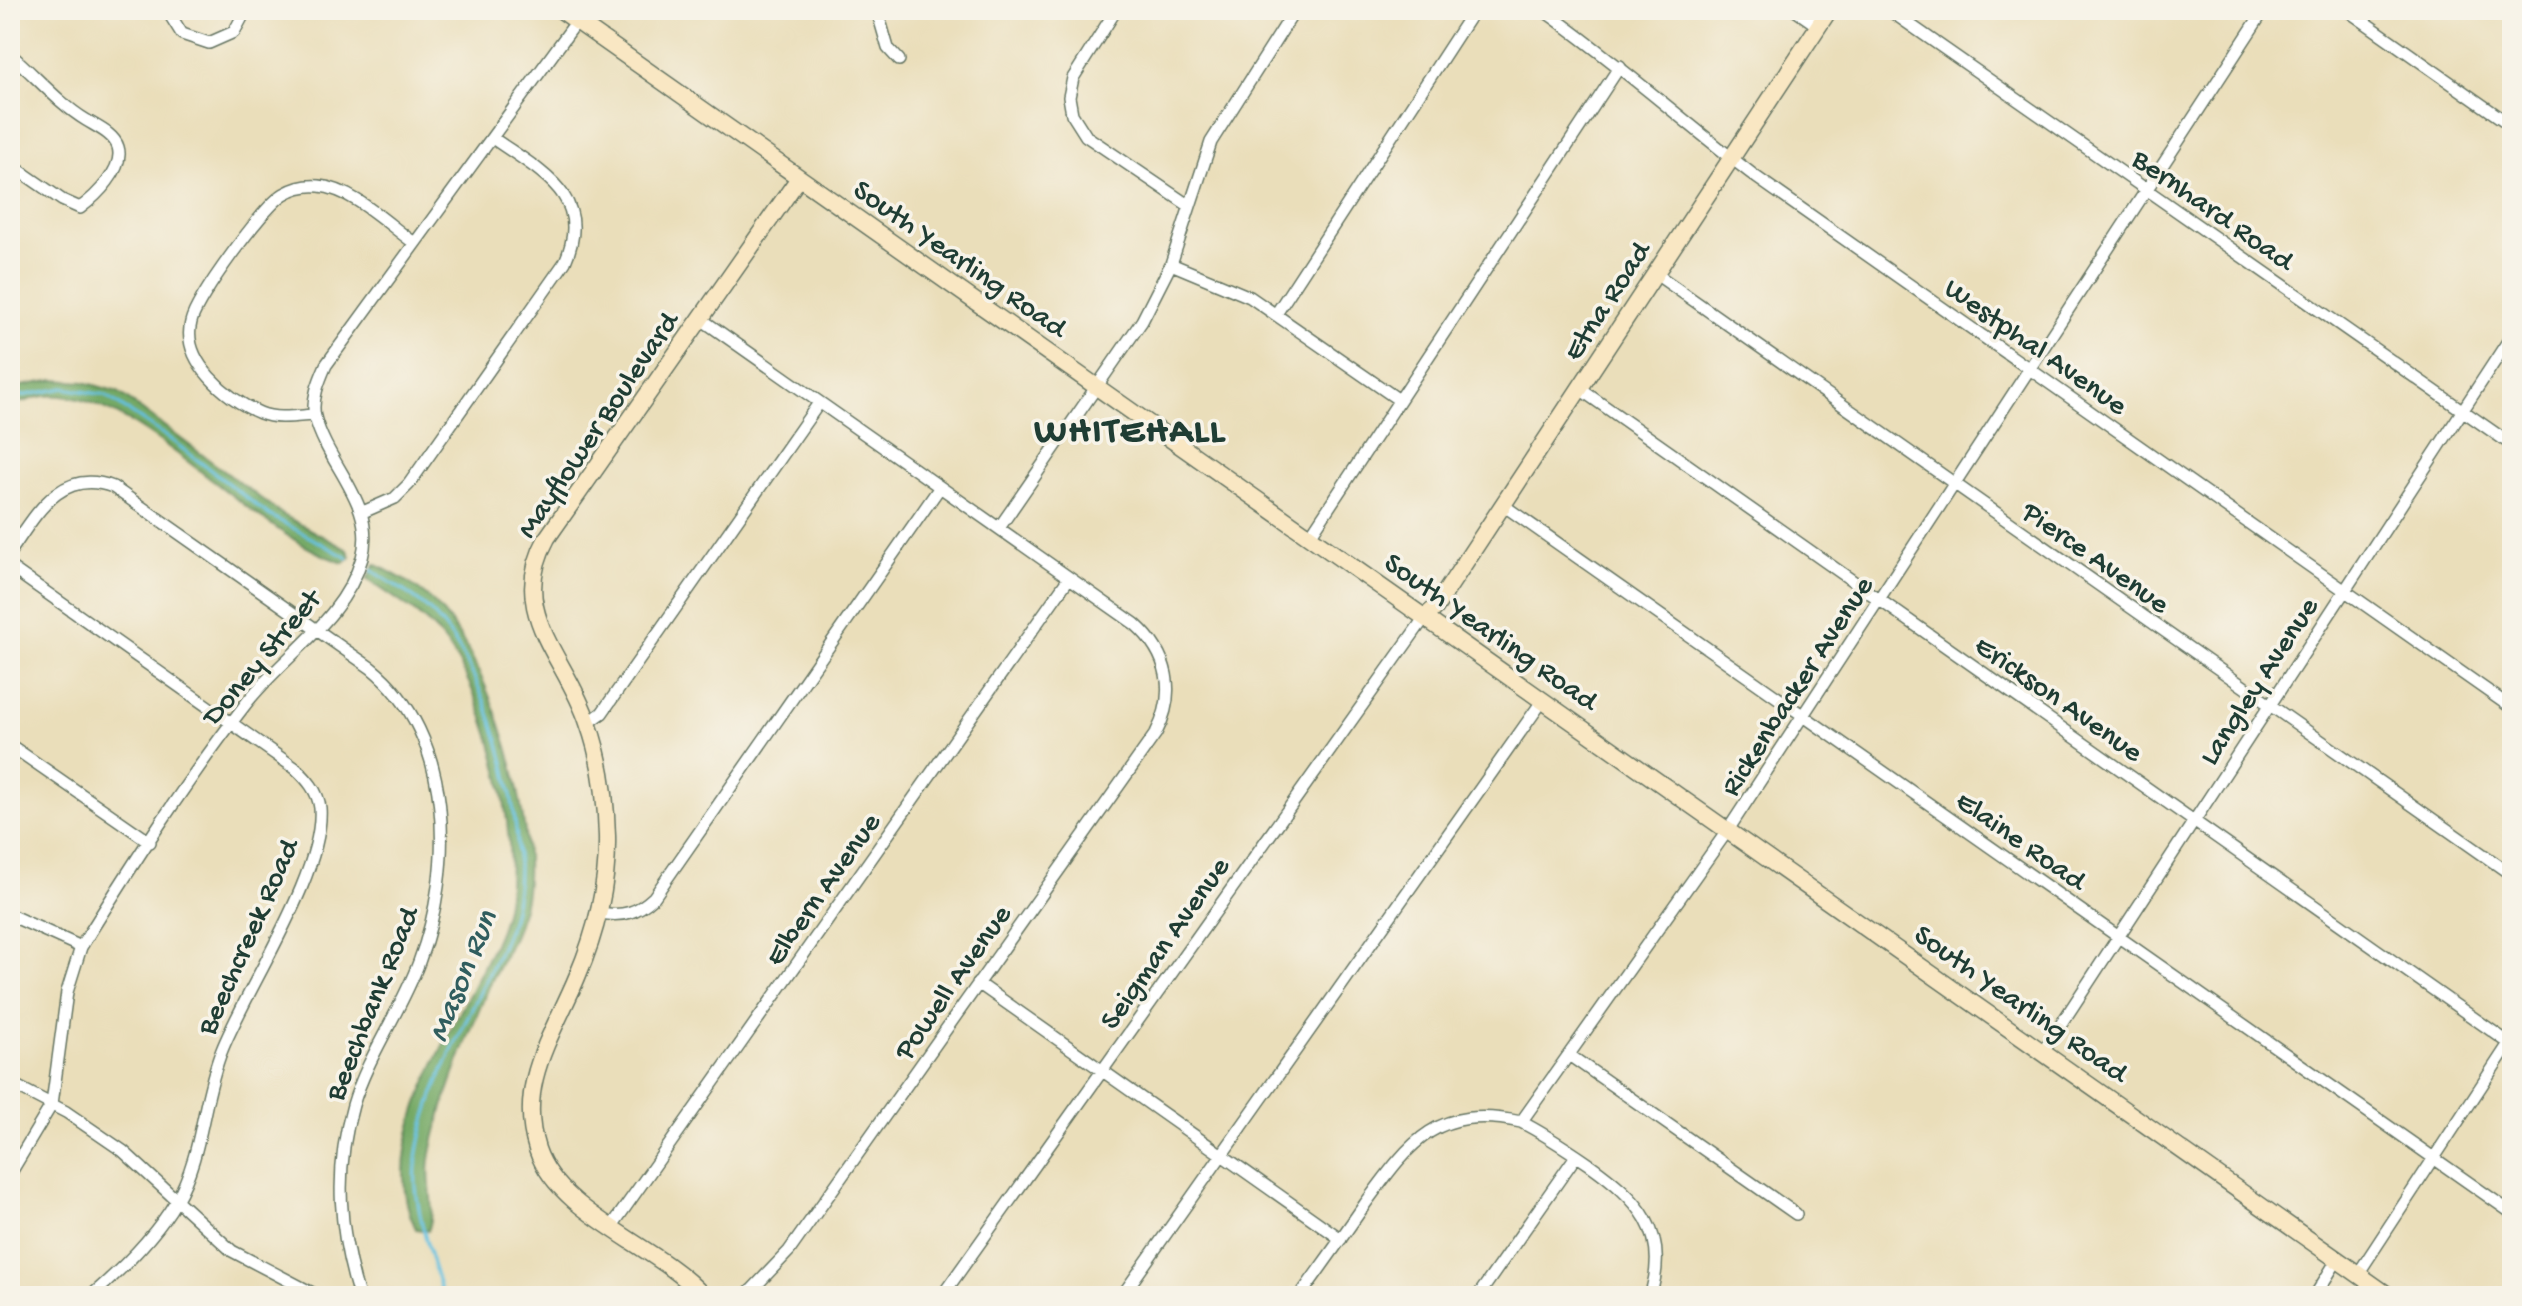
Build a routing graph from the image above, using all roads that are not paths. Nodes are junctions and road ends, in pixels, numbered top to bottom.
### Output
1 (167, 10) edge
2 (246, 10) edge
3 (561, 10) edge
4 (877, 10) edge
5 (1116, 10) edge
6 (1295, 10) edge
7 (1474, 10) edge
8 (1543, 10) edge
9 (1795, 10) edge
10 (1829, 10) edge
11 (1889, 10) edge
12 (2264, 10) edge
13 (2347, 10) edge
14 (577, 21) junction
15 (1818, 26) junction
16 (10, 54) edge
17 (899, 60) dead end
18 (1620, 66) junction
19 (2512, 126) edge
20 (494, 139) junction
21 (1732, 158) junction
22 (10, 164) edge
23 (799, 178) junction
24 (2148, 190) junction
25 (1188, 205) junction
26 (413, 242) junction
27 (1171, 264) junction
28 (1656, 274) junction
29 (1276, 314) junction
30 (701, 319) junction
31 (2512, 335) edge
32 (2029, 369) junction
33 (1099, 387) junction
34 (1580, 389) junction
35 (1399, 400) junction
36 (819, 403) junction
37 (2463, 411) junction
38 (314, 415) junction
39 (2512, 445) edge
40 (1955, 485) junction
41 (940, 487) junction
42 (1503, 505) junction
43 (363, 512) junction
44 (999, 528) junction
45 (1310, 536) junction
46 (10, 552) edge
47 (10, 567) edge
48 (1069, 578) junction
49 (2345, 590) junction
50 (1879, 600) junction
51 (1425, 617) junction
52 (317, 631) junction
53 (1543, 700) junction
54 (2269, 705) junction
55 (2512, 708) edge
56 (1804, 715) junction
57 (588, 723) junction
58 (232, 724) junction
59 (10, 745) edge
60 (2193, 821) junction
61 (1728, 830) junction
62 (150, 842) junction
63 (2512, 875) edge
64 (600, 913) junction
65 (10, 915) edge
66 (2118, 936) junction
67 (81, 947) junction
68 (978, 983) junction
69 (2511, 1042) edge
70 (2043, 1052) junction
71 (1569, 1055) junction
72 (1102, 1070) junction
73 (10, 1083) edge
74 (52, 1104) junction
75 (1521, 1122) junction
76 (1222, 1154) junction
77 (1576, 1156) junction
78 (2434, 1158) junction
79 (10, 1174) edge
80 (177, 1200) junction
81 (2512, 1213) edge
82 (1796, 1214) dead end
83 (612, 1226) junction
84 (1341, 1239) junction
85 (2337, 1260) junction
86 (2358, 1274) junction
87 (91, 1296) edge
88 (318, 1296) edge
89 (359, 1296) edge
90 (703, 1296) edge
91 (746, 1296) edge
92 (942, 1296) edge
93 (1122, 1296) edge
94 (1300, 1296) edge
95 (1478, 1296) edge
96 (1650, 1296) edge
97 (2315, 1296) edge
98 (2389, 1296) edge

1 - 2 street
3 - 14 street, South Yearling Road
4 - 17 street
5 - 25 street
6 - 25 street
7 - 29 street
8 - 18 street, Westphal Avenue
9 - 15 street
10 - 15 street, Etna Road
11 - 24 street, Bernhard Road
12 - 24 street, Rickenbacker Avenue
13 - 19 street
14 - 20 street
14 - 23 street, South Yearling Road
15 - 21 street, Etna Road
16 - 22 street
18 - 21 street, Westphal Avenue
18 - 35 street
20 - 26 street
20 - 43 street
21 - 28 street, Etna Road
21 - 32 street, Westphal Avenue
23 - 30 street, Mayflower Boulevard
23 - 33 street, South Yearling Road
24 - 32 street, Rickenbacker Avenue
24 - 37 street, Bernhard Road
25 - 27 street
26 - 38 street
26 - 38 street
27 - 29 street
27 - 33 street
28 - 34 street, Etna Road
28 - 40 street, Pierce Avenue
29 - 35 street
30 - 36 street
30 - 57 street, Mayflower Boulevard
31 - 37 street, Langley Avenue
32 - 40 street, Rickenbacker Avenue
32 - 49 street, Westphal Avenue
33 - 44 street
33 - 45 street, South Yearling Road
34 - 42 street, Etna Road
34 - 50 street, Erickson Avenue
35 - 45 street
36 - 41 street
36 - 57 street
37 - 39 street, Bernhard Road
37 - 49 street, Langley Avenue
38 - 43 street, Doney Street
40 - 50 street, Rickenbacker Avenue
40 - 54 street, Pierce Avenue
41 - 44 street
41 - 64 street
42 - 51 street, Etna Road
42 - 56 street, Elaine Road
43 - 52 street, Doney Street
44 - 48 street
45 - 51 street, South Yearling Road
46 - 52 street, Beechbank Road
47 - 58 street, Beechcreek Road
48 - 68 street, Powell Avenue
48 - 83 street, Elbern Avenue
49 - 54 street, Langley Avenue
49 - 55 street, Westphal Avenue
50 - 56 street, Rickenbacker Avenue
50 - 60 street, Erickson Avenue
51 - 53 street, South Yearling Road
51 - 72 street, Seigman Avenue
52 - 58 street, Doney Street
52 - 89 street, Beechbank Road
53 - 61 street, South Yearling Road
53 - 76 street
54 - 60 street, Langley Avenue
54 - 63 street, Pierce Avenue
56 - 61 street, Rickenbacker Avenue
56 - 66 street, Elaine Road
57 - 64 street, Mayflower Boulevard
58 - 62 street, Doney Street
58 - 80 street, Beechcreek Road
59 - 62 street
60 - 66 street, Langley Avenue
60 - 69 street, Erickson Avenue
61 - 70 street, South Yearling Road
61 - 71 street, Rickenbacker Avenue
62 - 67 street, Doney Street
64 - 83 street, Mayflower Boulevard
65 - 67 street
66 - 70 street, Langley Avenue
66 - 78 street, Elaine Road
67 - 74 street, Doney Street
68 - 72 street
68 - 91 street, Powell Avenue
69 - 78 street
70 - 85 street, South Yearling Road
71 - 75 street, Rickenbacker Avenue
71 - 82 street
72 - 76 street
72 - 92 street, Seigman Avenue
73 - 74 street
74 - 79 street, Doney Street
74 - 80 street
75 - 77 street
75 - 84 street
76 - 84 street
76 - 93 street
77 - 95 street
77 - 96 street
78 - 81 street, Elaine Road
78 - 86 street
80 - 87 street, Beechcreek Road
80 - 88 street
83 - 90 street, Mayflower Boulevard
84 - 94 street
85 - 86 street, South Yearling Road
85 - 97 street
86 - 98 street, South Yearling Road

